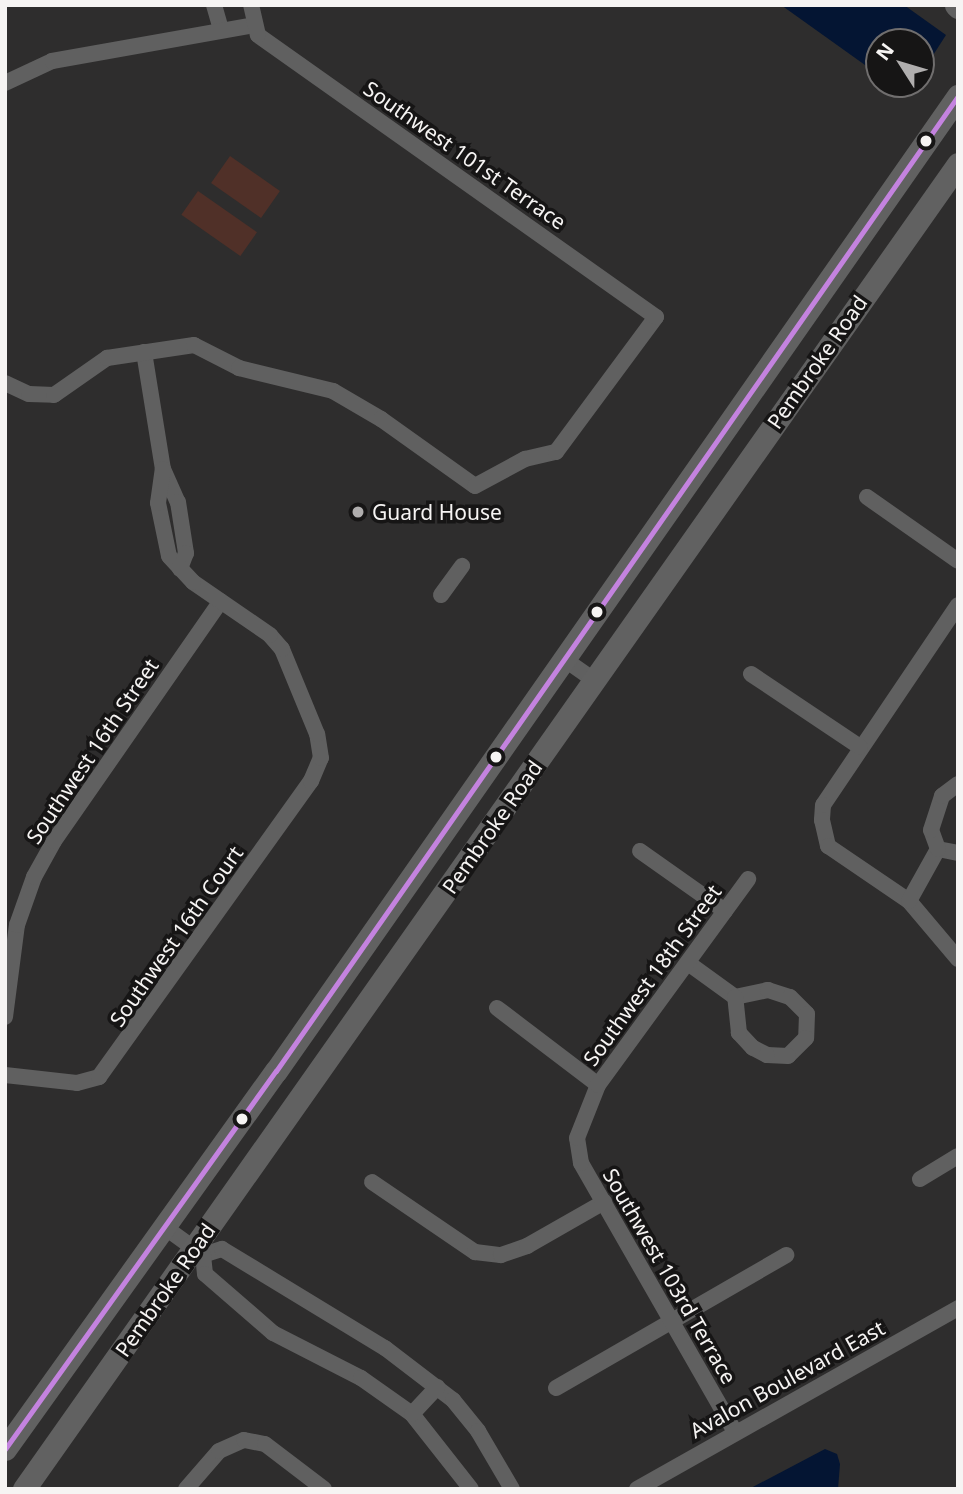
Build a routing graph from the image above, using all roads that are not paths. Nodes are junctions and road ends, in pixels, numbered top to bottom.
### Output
1 (214, 5) edge
2 (251, 5) edge
3 (254, 25) junction
4 (221, 30) junction
5 (5, 83) edge
6 (958, 96) edge
7 (958, 164) edge
8 (144, 352) junction
9 (5, 383) edge
10 (867, 497) dead end
11 (958, 561) edge
12 (462, 566) dead end
13 (441, 595) dead end
14 (221, 601) junction
15 (958, 605) edge
16 (564, 659) junction
17 (751, 674) dead end
18 (594, 680) junction
19 (860, 747) junction
20 (958, 785) edge
21 (938, 849) junction
22 (640, 851) dead end
23 (958, 853) edge
24 (748, 878) dead end
25 (909, 901) junction
26 (725, 911) junction
27 (958, 959) edge
28 (688, 963) junction
29 (735, 997) junction
30 (497, 1009) dead end
31 (5, 1017) edge
32 (5, 1074) edge
33 (598, 1084) junction
34 (577, 1138) joint
35 (958, 1156) edge
36 (920, 1179) dead end
37 (372, 1182) dead end
38 (604, 1202) junction
39 (163, 1226) junction
40 (198, 1252) junction
41 (786, 1255) dead end
42 (958, 1308) edge
43 (675, 1322) junction
44 (437, 1387) junction
45 (556, 1388) dead end
46 (412, 1414) junction
47 (735, 1432) junction
48 (5, 1449) edge
49 (24, 1489) edge
50 (187, 1489) edge
51 (324, 1489) edge
52 (471, 1489) edge
53 (513, 1489) edge
54 (637, 1489) edge

1 - 4 street
2 - 3 street
3 - 4 street
3 - 8 street, Southwest 101st Terrace
4 - 5 street
6 - 16 main road, Pembroke Road
7 - 18 main road, Pembroke Road
8 - 9 street
8 - 14 street
10 - 11 street
12 - 13 street
14 - 31 street, Southwest 16th Street
14 - 32 street, Southwest 16th Court
15 - 19 street
16 - 18 street
16 - 39 main road, Pembroke Road
17 - 19 street
18 - 40 main road, Pembroke Road
19 - 25 street
20 - 21 street
21 - 23 street
21 - 25 street
22 - 26 street
24 - 26 street, Southwest 18th Street
25 - 27 street
26 - 28 street, Southwest 18th Street
28 - 29 street
28 - 33 street, Southwest 18th Street
29 - 29 street
30 - 33 street
33 - 34 street, Southwest 18th Street
34 - 38 street, Southwest 103rd Terrace
35 - 36 street
37 - 38 street
38 - 43 street, Southwest 103rd Terrace
39 - 40 street
39 - 48 main road, Pembroke Road
40 - 44 street
40 - 46 street
40 - 49 main road, Pembroke Road
41 - 43 street
42 - 47 street, Avalon Boulevard East
43 - 45 street
43 - 47 street, Southwest 103rd Terrace
44 - 46 street
44 - 53 street
46 - 52 street
47 - 54 street, Avalon Boulevard East
50 - 51 street

